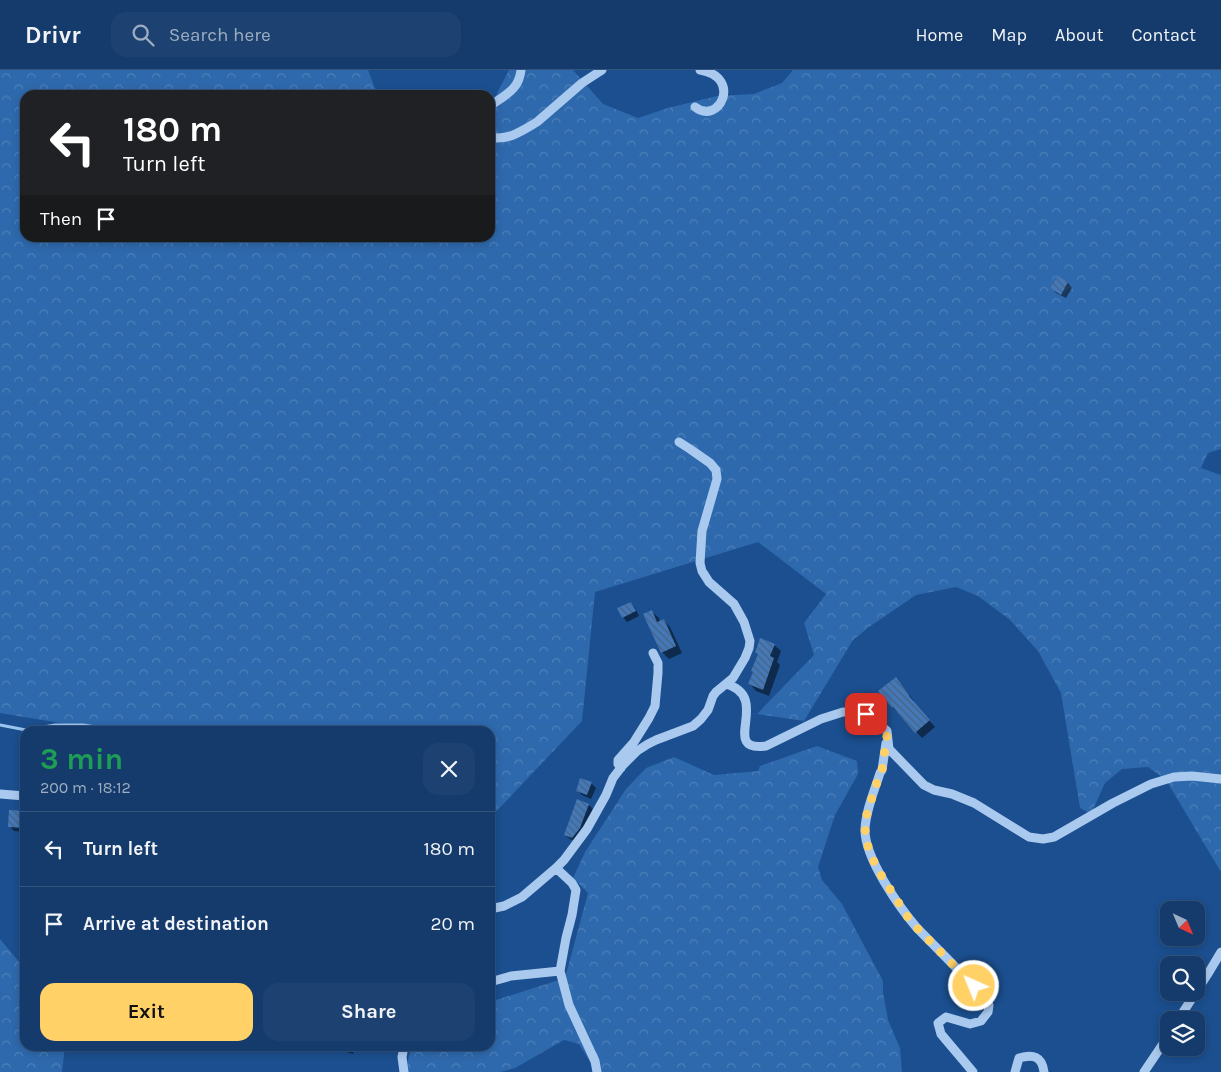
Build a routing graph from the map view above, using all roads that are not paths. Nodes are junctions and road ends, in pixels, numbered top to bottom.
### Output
1 (521, 70) edge
2 (602, 70) edge
3 (702, 70) edge
4 (495, 103) edge
5 (695, 106) dead end
6 (495, 137) edge
7 (679, 442) dead end
8 (653, 652) dead end
9 (726, 684) junction
10 (887, 735) junction
11 (620, 768) junction
12 (1221, 779) edge
13 (0, 794) edge
14 (20, 796) edge
15 (556, 868) junction
16 (495, 908) edge
17 (1221, 952) edge
18 (560, 971) junction
19 (495, 981) edge
20 (1184, 1011) edge
21 (1160, 1048) edge
22 (403, 1051) edge
23 (404, 1072) edge
24 (597, 1072) edge
25 (973, 1072) edge
26 (1015, 1072) edge
27 (1044, 1072) edge
28 (1144, 1072) edge

1 - 4 street
2 - 6 street
3 - 5 street
7 - 9 street
8 - 11 street
9 - 10 street
9 - 11 street
10 - 12 street
10 - 25 street
11 - 15 street
13 - 14 street
15 - 16 street
15 - 18 street
17 - 20 street
18 - 19 street
18 - 24 street
21 - 28 street
22 - 23 street
26 - 27 street

